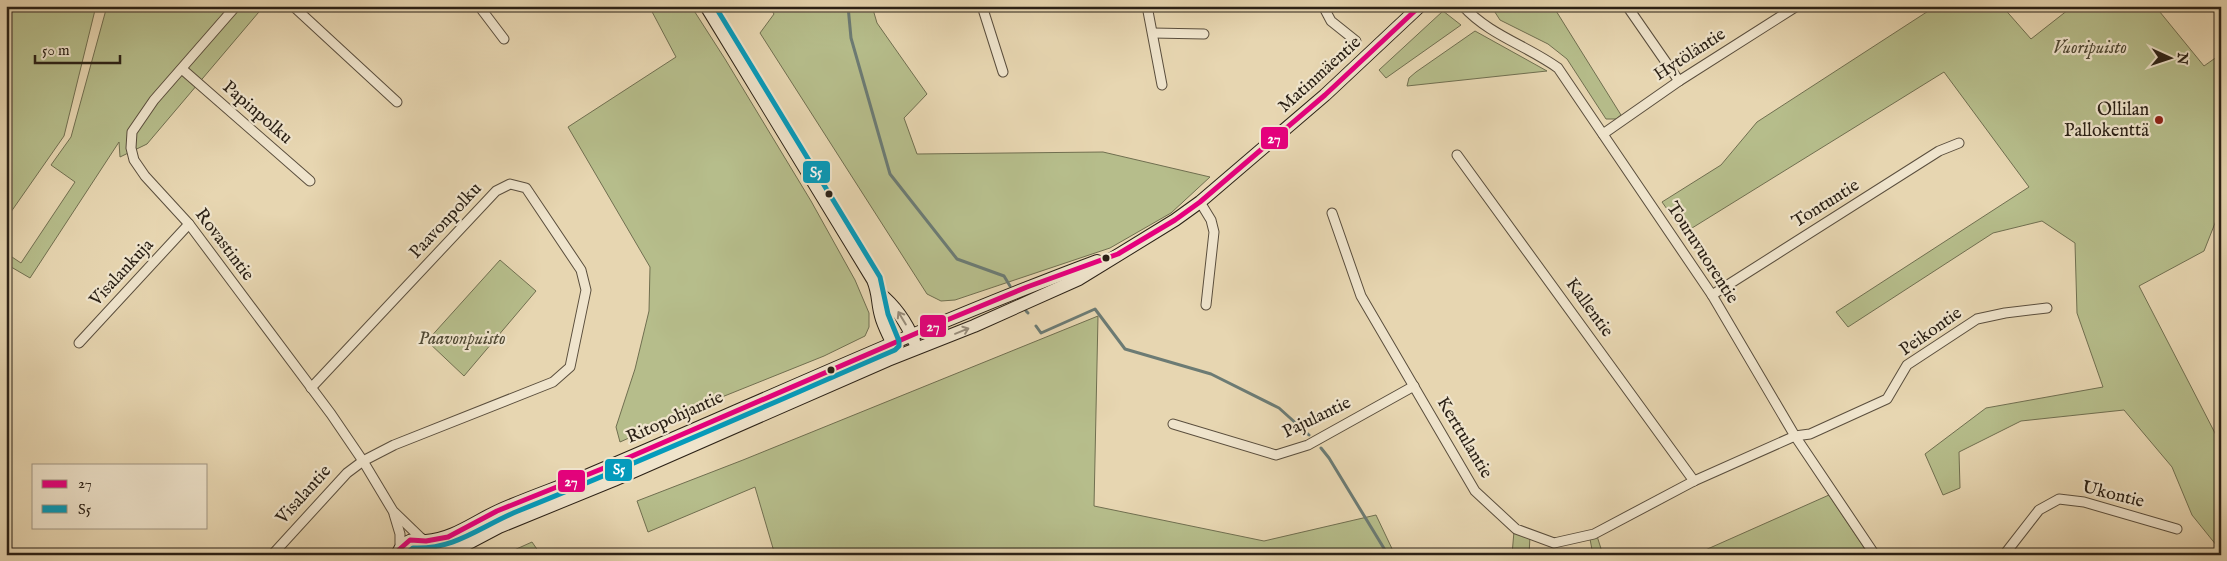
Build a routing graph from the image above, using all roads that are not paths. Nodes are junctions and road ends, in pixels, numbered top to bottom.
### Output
1 (236, 6) edge
2 (292, 6) edge
3 (479, 6) edge
4 (706, 6) edge
5 (982, 6) edge
6 (1147, 6) edge
7 (1322, 6) edge
8 (1420, 6) edge
9 (1463, 6) edge
10 (1627, 6) edge
11 (1797, 6) edge
12 (1152, 33) junction
13 (1204, 34) dead end
14 (504, 39) dead end
15 (1356, 41) dead end
16 (182, 69) junction
17 (1003, 72) dead end
18 (1679, 82) junction
19 (1162, 84) dead end
20 (397, 102) dead end
21 (1603, 134) junction
22 (1959, 143) dead end
23 (1457, 155) dead end
24 (310, 181) dead end
25 (1200, 202) junction
26 (1332, 213) dead end
27 (189, 224) junction
28 (1118, 254) junction
29 (879, 293) junction
30 (1712, 295) junction
31 (1206, 305) dead end
32 (2047, 308) dead end
33 (911, 335) junction
34 (79, 343) dead end
35 (892, 343) junction
36 (917, 349) junction
37 (897, 356) junction
38 (1414, 386) junction
39 (311, 388) junction
40 (1173, 424) dead end
41 (1795, 436) junction
42 (363, 461) junction
43 (1694, 481) junction
44 (393, 512) junction
45 (2177, 529) dead end
46 (424, 541) junction
47 (397, 552) edge
48 (272, 555) edge
49 (436, 555) edge
50 (446, 555) edge
51 (1875, 555) edge
52 (2004, 555) edge

1 - 16 street, Rovastintie
2 - 20 street
3 - 14 street
4 - 29 main road
5 - 17 street
6 - 12 street
7 - 15 street
8 - 25 main road, Matinmäentie
9 - 21 street, Touruvuorentie
10 - 18 street
11 - 18 street, Hytöläntie
12 - 13 street
12 - 19 street
16 - 24 street, Papinpolku
16 - 27 street, Rovastintie
18 - 21 street, Hytöläntie
21 - 30 street, Touruvuorentie
22 - 30 street, Tontuntie
23 - 43 street, Kallentie
25 - 28 main road, Matinmäentie
25 - 31 street
26 - 38 street, Kerttulantie
27 - 34 street, Visalankuja
27 - 39 street, Rovastintie
28 - 33 main road, Matinmäentie
36 -> 28 main road, Matinmäentie
33 -> 29 main road
29 - 35 main road
30 - 41 street, Touruvuorentie
32 - 41 street, Peikontie
33 - 35 main road, Ritopohjantie
33 - 36 main road
35 - 37 main road
35 - 46 main road, Ritopohjantie
36 - 37 main road, Ritopohjantie
37 - 50 main road, Ritopohjantie
38 - 40 street, Pajulantie
38 - 43 street, Kerttulantie
39 - 42 street, Rovastintie
39 - 42 street, Paavonpolku
41 - 43 street, Kerttulantie
41 - 51 street, Touruvuorentie
42 - 44 street, Rovastintie
42 - 48 street, Visalantie
44 - 46 street, Rovastintie
44 - 47 street, Rovastintie
45 - 52 street, Ukontie
46 - 47 main road, Ritopohjantie
46 - 49 main road

